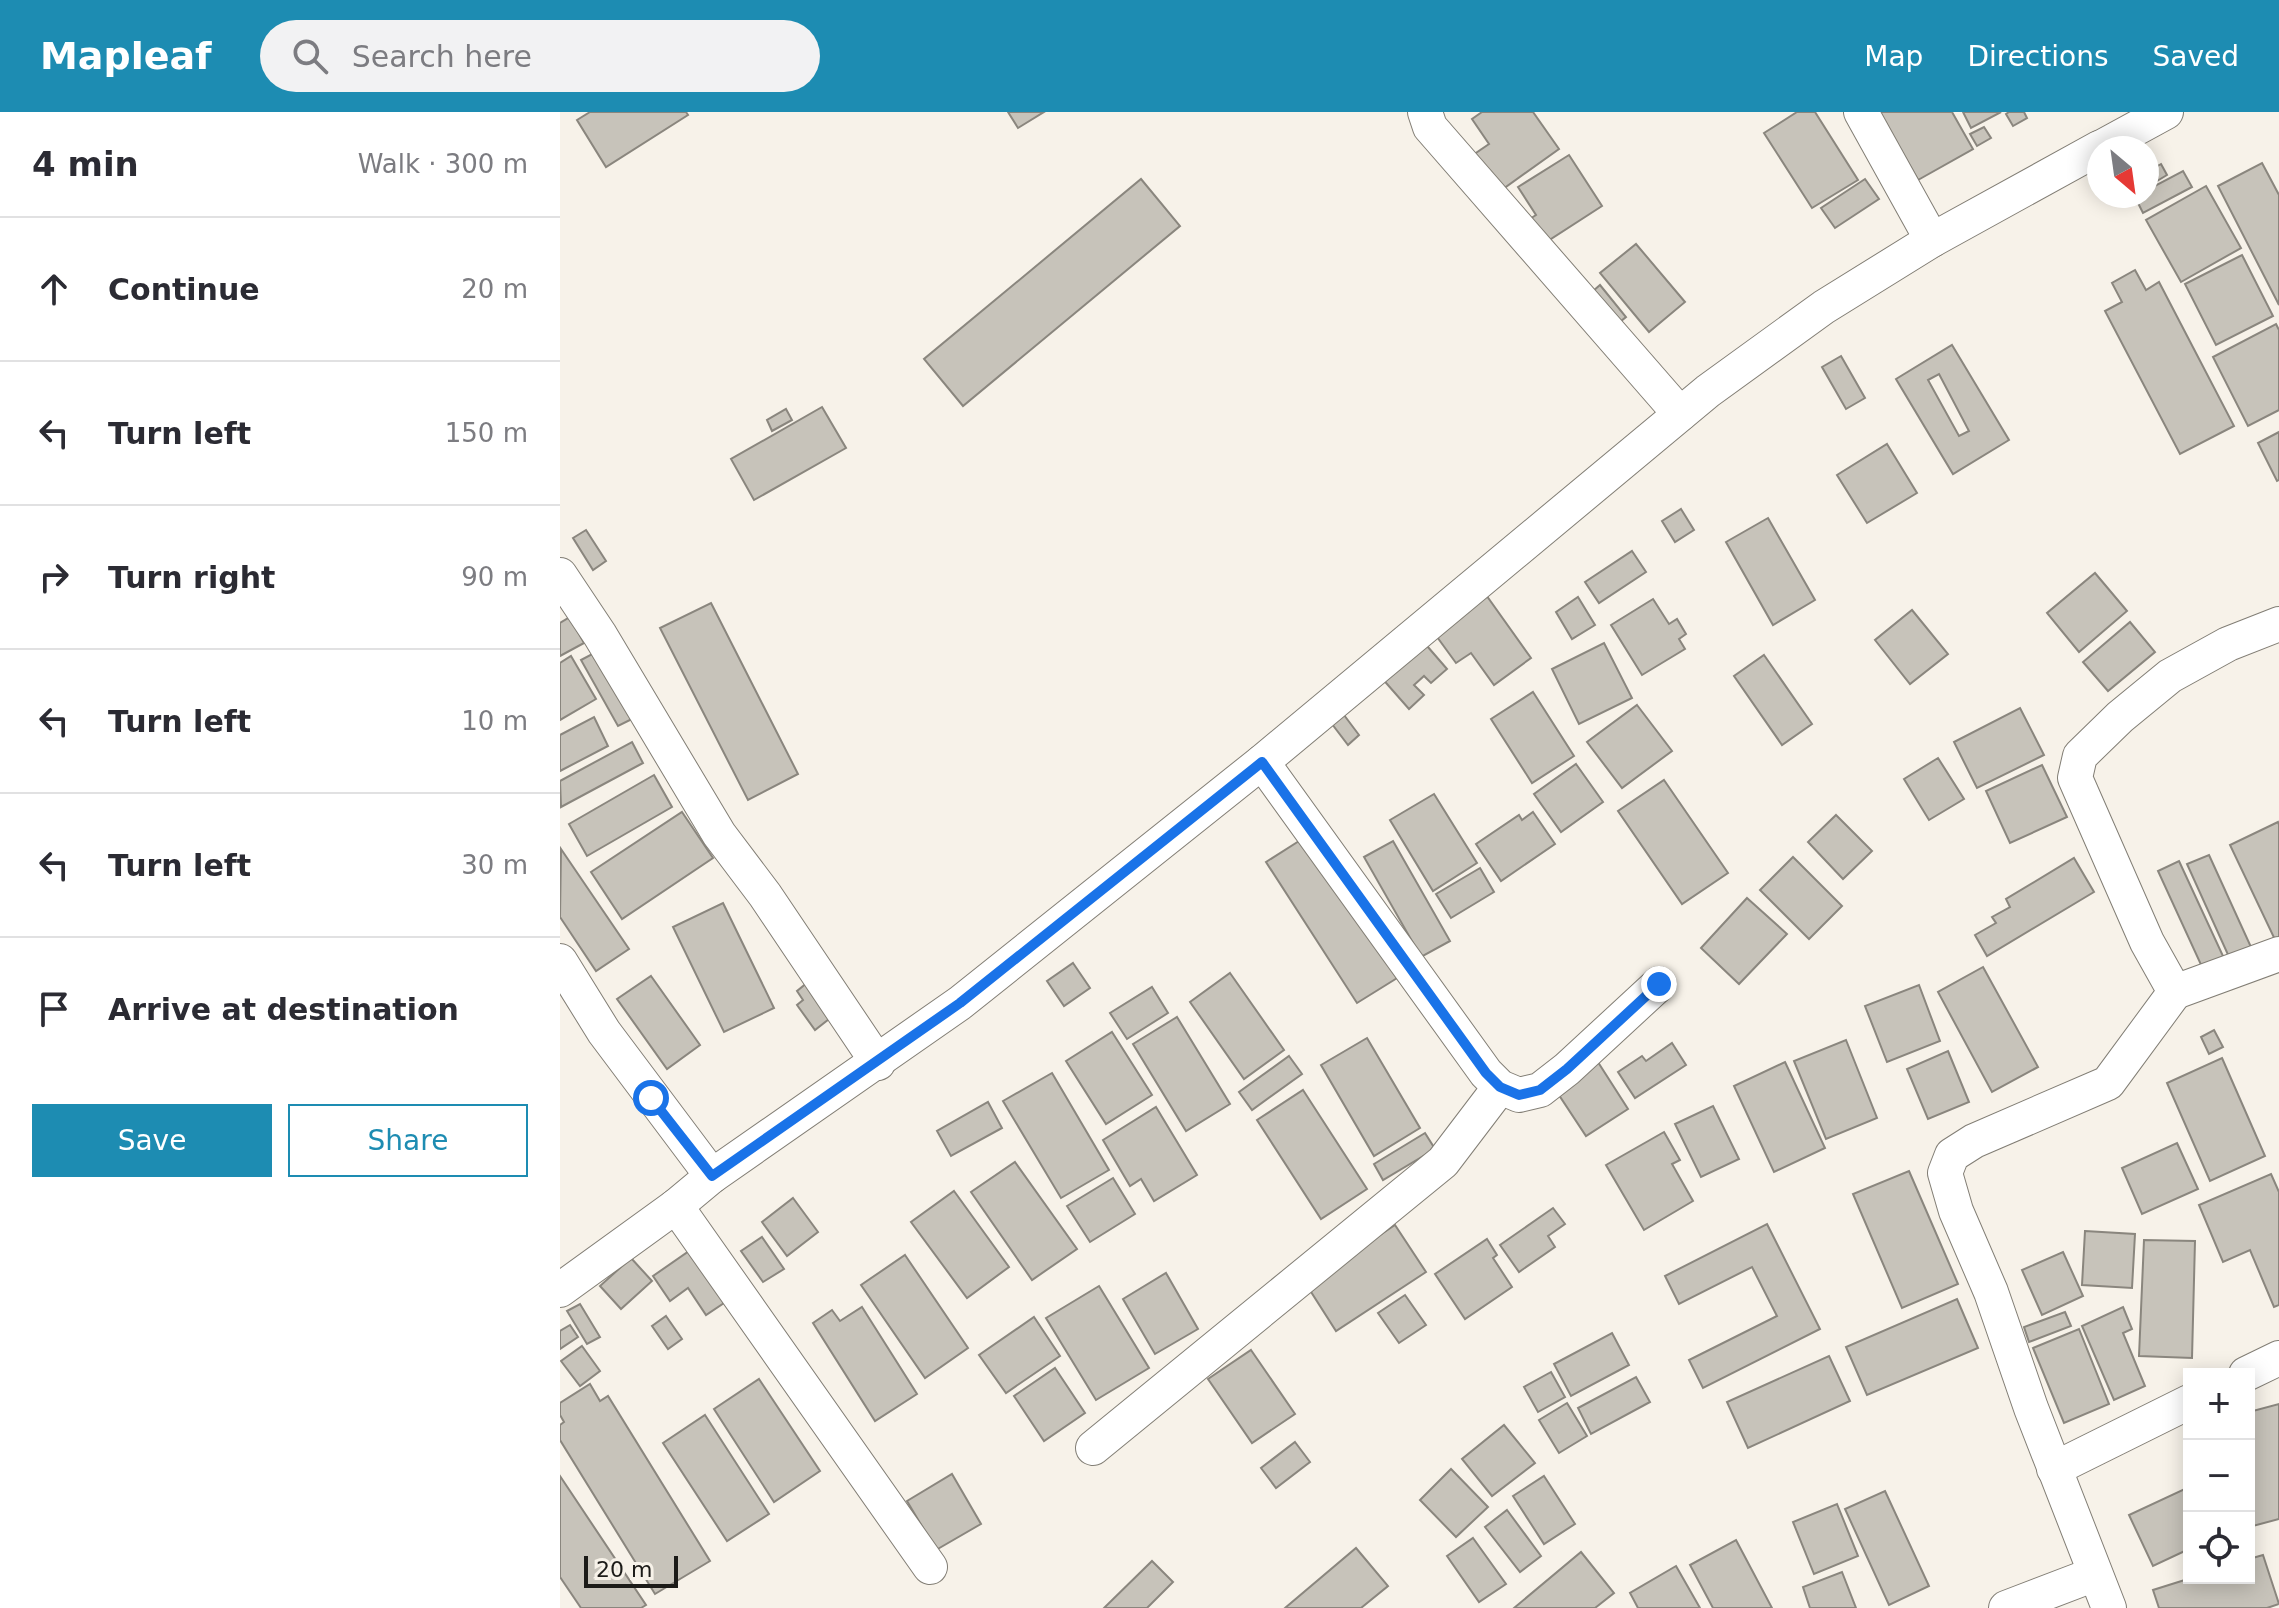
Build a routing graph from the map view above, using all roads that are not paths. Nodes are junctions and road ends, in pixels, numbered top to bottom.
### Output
1 (1861, 112) edge
2 (2166, 112) edge
3 (1438, 117) edge
4 (2121, 136) edge
5 (2087, 155) edge
6 (1932, 240) junction
7 (1680, 414) junction
8 (560, 575) edge
9 (2279, 624) edge
10 (1262, 762) junction
11 (2279, 954) edge
12 (560, 961) edge
13 (1659, 984) dead end
14 (2175, 992) junction
15 (878, 1063) junction
16 (1500, 1087) junction
17 (712, 1176) junction
18 (676, 1206) junction
19 (560, 1290) edge
20 (2279, 1358) edge
21 (2255, 1370) edge
22 (2183, 1405) edge
23 (1093, 1448) dead end
24 (2054, 1469) junction
25 (930, 1567) dead end
26 (2095, 1574) junction
27 (2006, 1608) edge
28 (2109, 1608) edge

1 - 6 street
2 - 4 street
3 - 7 street
5 - 6 street
6 - 7 street
7 - 10 street
8 - 15 street
9 - 14 street
10 - 15 street
10 - 16 street
11 - 14 street
12 - 17 street
13 - 16 street
14 - 24 street
15 - 17 street
16 - 23 street
17 - 18 street
18 - 19 street
18 - 25 street
20 - 21 street
22 - 24 street
24 - 26 street
26 - 27 street
26 - 28 street

